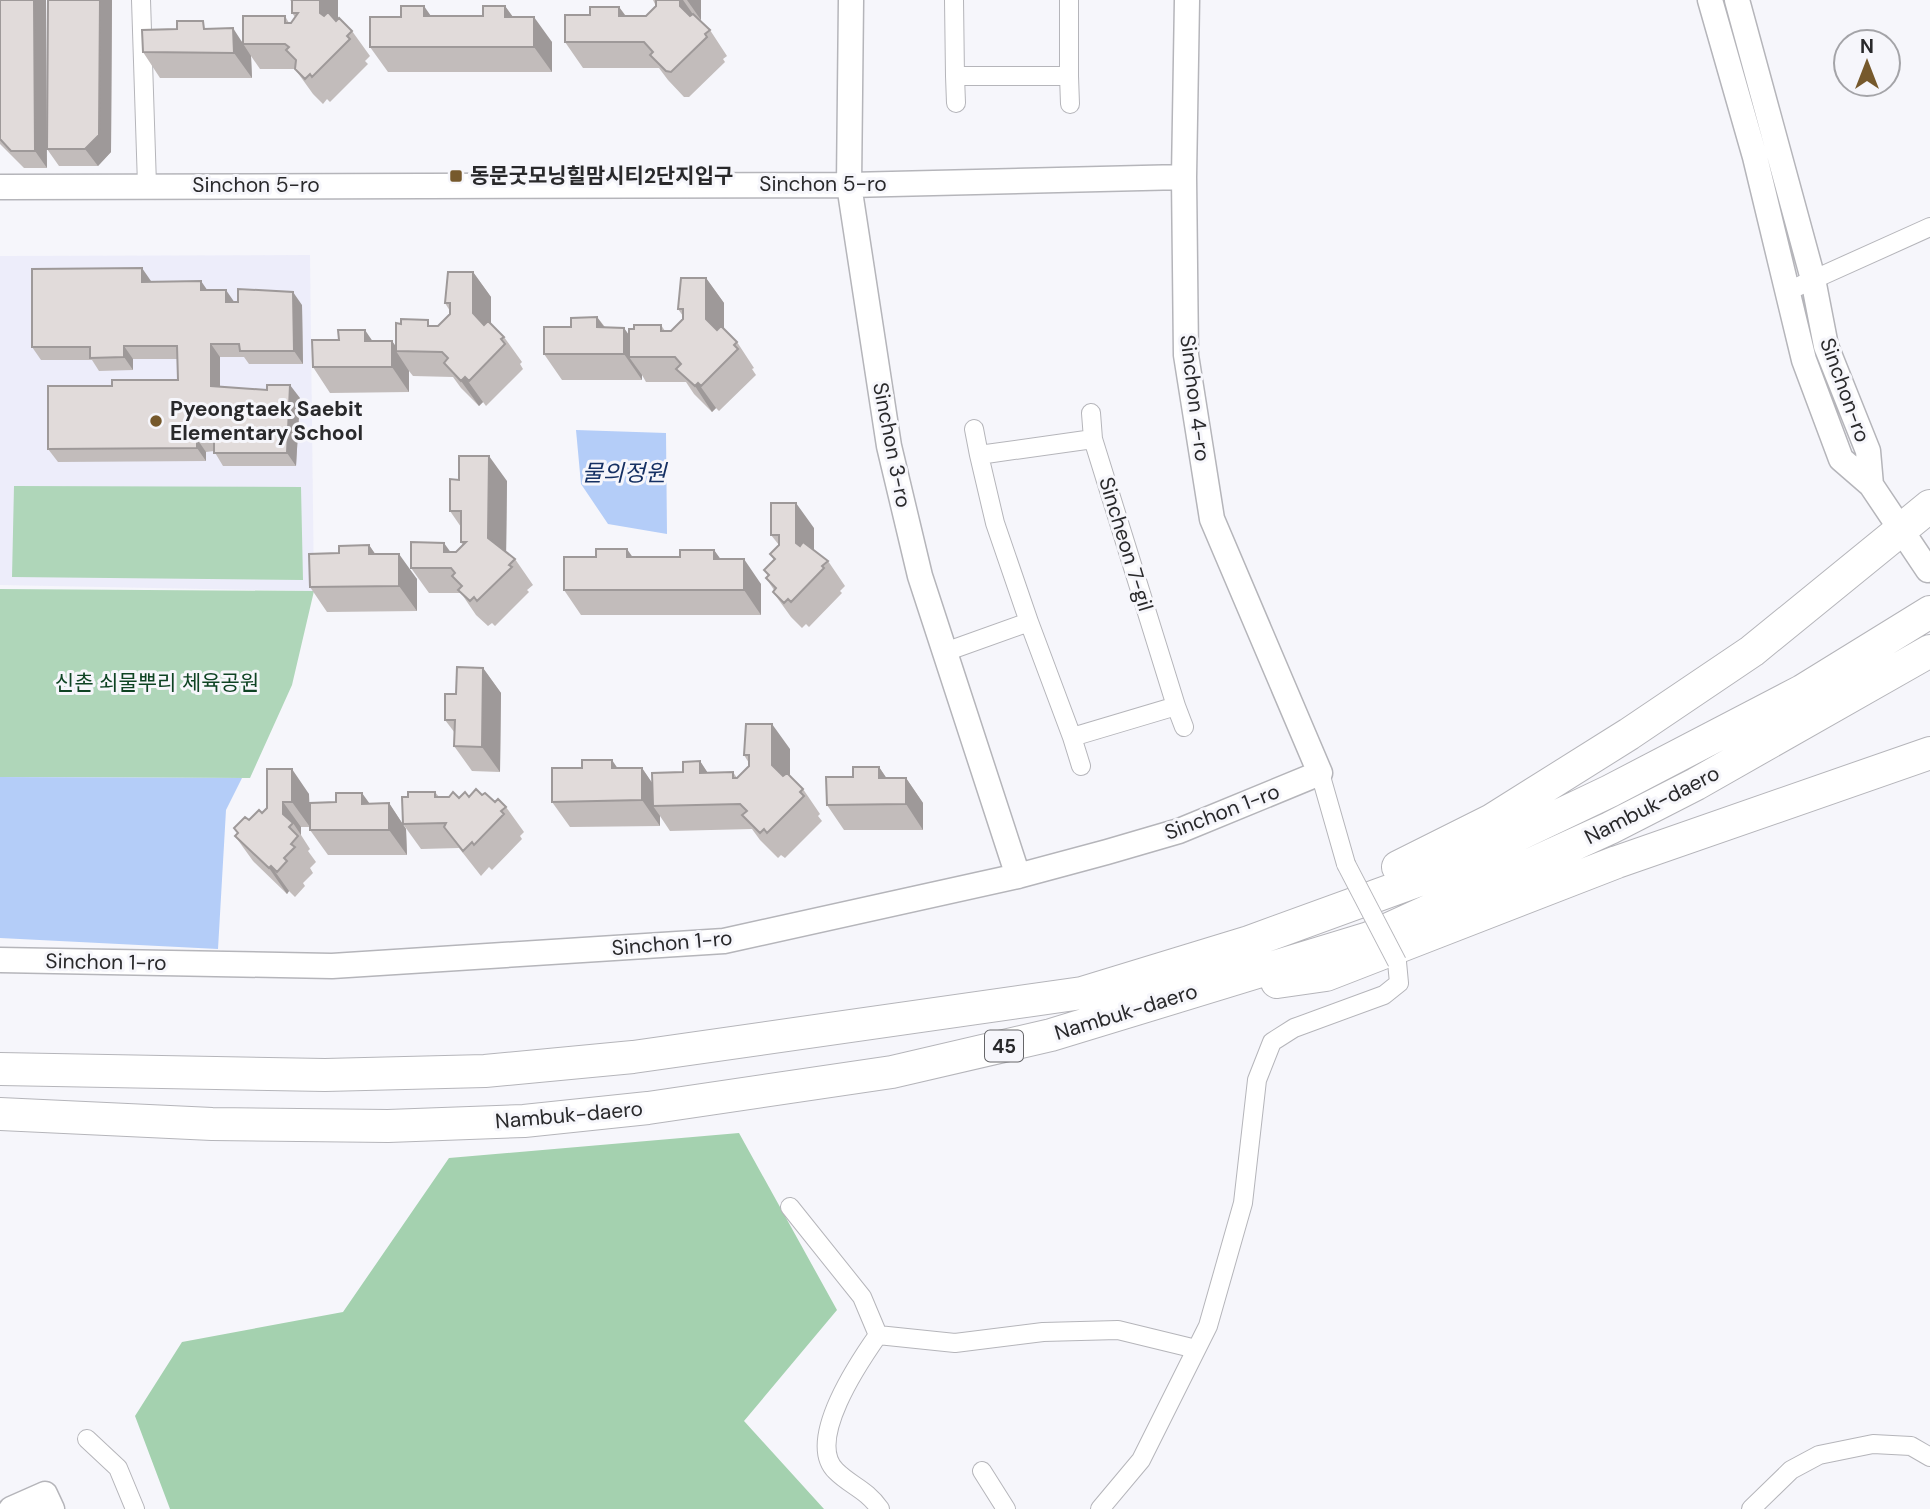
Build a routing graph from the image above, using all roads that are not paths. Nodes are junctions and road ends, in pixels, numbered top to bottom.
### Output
1 (141, 0) edge
2 (851, 0) edge
3 (954, 0) edge
4 (1069, 0) edge
5 (1187, 0) edge
6 (1710, 0) edge
7 (1737, 0) edge
8 (955, 76) junction
9 (1069, 76) junction
10 (956, 103) dead end
11 (1070, 104) dead end
12 (1184, 177) junction
13 (147, 185) junction
14 (849, 185) junction
15 (0, 187) edge
16 (1930, 227) edge
17 (1813, 279) junction
18 (1788, 291) junction
19 (1091, 413) dead end
20 (974, 429) dead end
21 (1093, 439) junction
22 (979, 455) junction
23 (1871, 485) junction
24 (1930, 506) edge
25 (1901, 532) junction
26 (1928, 570) dead end
27 (1930, 612) edge
28 (1030, 622) junction
29 (1930, 651) edge
30 (945, 652) junction
31 (1175, 706) junction
32 (1184, 727) dead end
33 (1072, 737) junction
34 (1930, 753) edge
35 (1081, 766) dead end
36 (1320, 773) junction
37 (1018, 876) junction
38 (0, 960) edge
39 (1167, 967) junction
40 (1213, 986) junction
41 (0, 1069) edge
42 (0, 1114) edge
43 (790, 1208) dead end
44 (878, 1335) junction
45 (1196, 1349) junction
46 (87, 1439) dead end
47 (1930, 1457) edge
48 (982, 1471) dead end
49 (49, 1502) edge
50 (11, 1509) edge
51 (135, 1509) edge
52 (880, 1509) edge
53 (1006, 1509) edge
54 (1100, 1509) edge
55 (1751, 1509) edge

1 - 13 street
2 - 14 street, Sinchon 3-ro
3 - 8 street
4 - 9 street
5 - 12 street, Sinchon 4-ro
6 - 18 street, Sinchon-ro
7 - 17 street, Sinchon-ro
8 - 9 street
8 - 10 street
9 - 11 street
12 - 14 street, Sinchon 5-ro
12 - 36 street, Sinchon 4-ro
13 - 14 street, Sinchon 5-ro
13 - 15 street, Sinchon 5-ro
14 - 30 street, Sinchon 3-ro
16 - 17 street
17 - 18 street
17 - 23 street, Sinchon-ro
18 - 23 street, Sinchon-ro
19 - 21 street, Sincheon 7-gil
20 - 22 street
21 - 22 street
21 - 31 street, Sincheon 7-gil
22 - 28 street
23 - 25 street
24 - 25 highway
25 - 26 street
25 - 39 highway
27 - 39 highway, Nambuk-daero / 45
28 - 30 street
28 - 33 street
29 - 40 highway, Nambuk-daero / 45
30 - 37 street, Sinchon 3-ro
31 - 32 street, Sincheon 7-gil
31 - 33 street
33 - 35 street
34 - 40 highway
36 - 37 street, Sinchon 1-ro
36 - 45 street, bridge
37 - 38 street, Sinchon 1-ro
39 - 41 highway, Nambuk-daero / 45
40 - 42 highway, Nambuk-daero / 45
43 - 44 street
44 - 45 street
44 - 52 street
45 - 54 street
46 - 51 street
47 - 55 street
48 - 53 street
49 - 50 street

